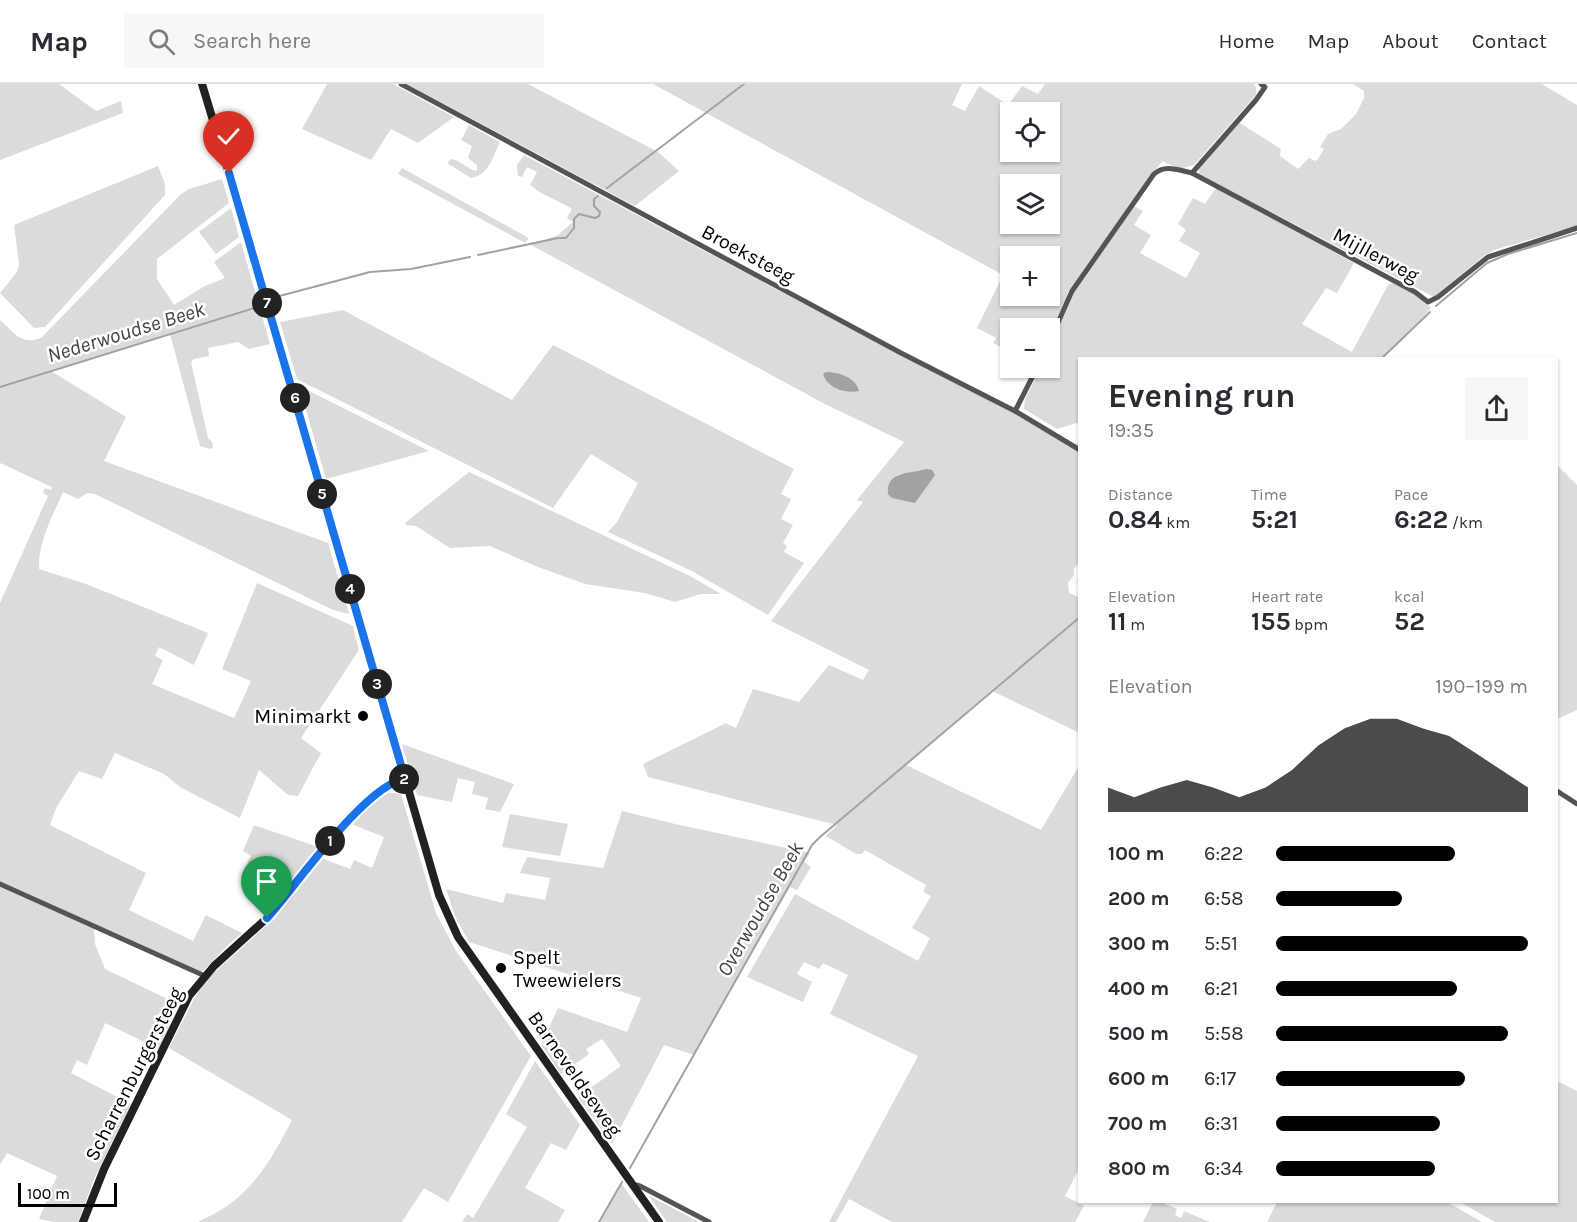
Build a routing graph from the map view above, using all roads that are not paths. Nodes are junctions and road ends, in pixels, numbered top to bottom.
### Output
1 (202, 84) edge
2 (401, 84) edge
3 (1264, 85) edge
4 (1192, 173) junction
5 (1577, 228) edge
6 (1060, 318) edge
7 (1032, 378) edge
8 (1015, 411) junction
9 (1078, 449) edge
10 (405, 779) junction
11 (1558, 792) edge
12 (1577, 804) edge
13 (0, 884) edge
14 (205, 976) junction
15 (632, 1184) junction
16 (83, 1222) edge
17 (659, 1222) edge
18 (708, 1222) edge

1 - 10 main road, Barneveldseweg
2 - 8 street, Broeksteeg
3 - 4 street
4 - 5 street, Mijllerweg
4 - 6 street, Mijllerweg
7 - 8 street
8 - 9 street, Broeksteeg
10 - 14 main road, Scharrenburgersteeg
10 - 15 main road, Barneveldseweg
11 - 12 street
13 - 14 street, Scharrenburgersteeg
14 - 16 main road, Scharrenburgersteeg
15 - 17 main road, Barneveldseweg
15 - 18 street

